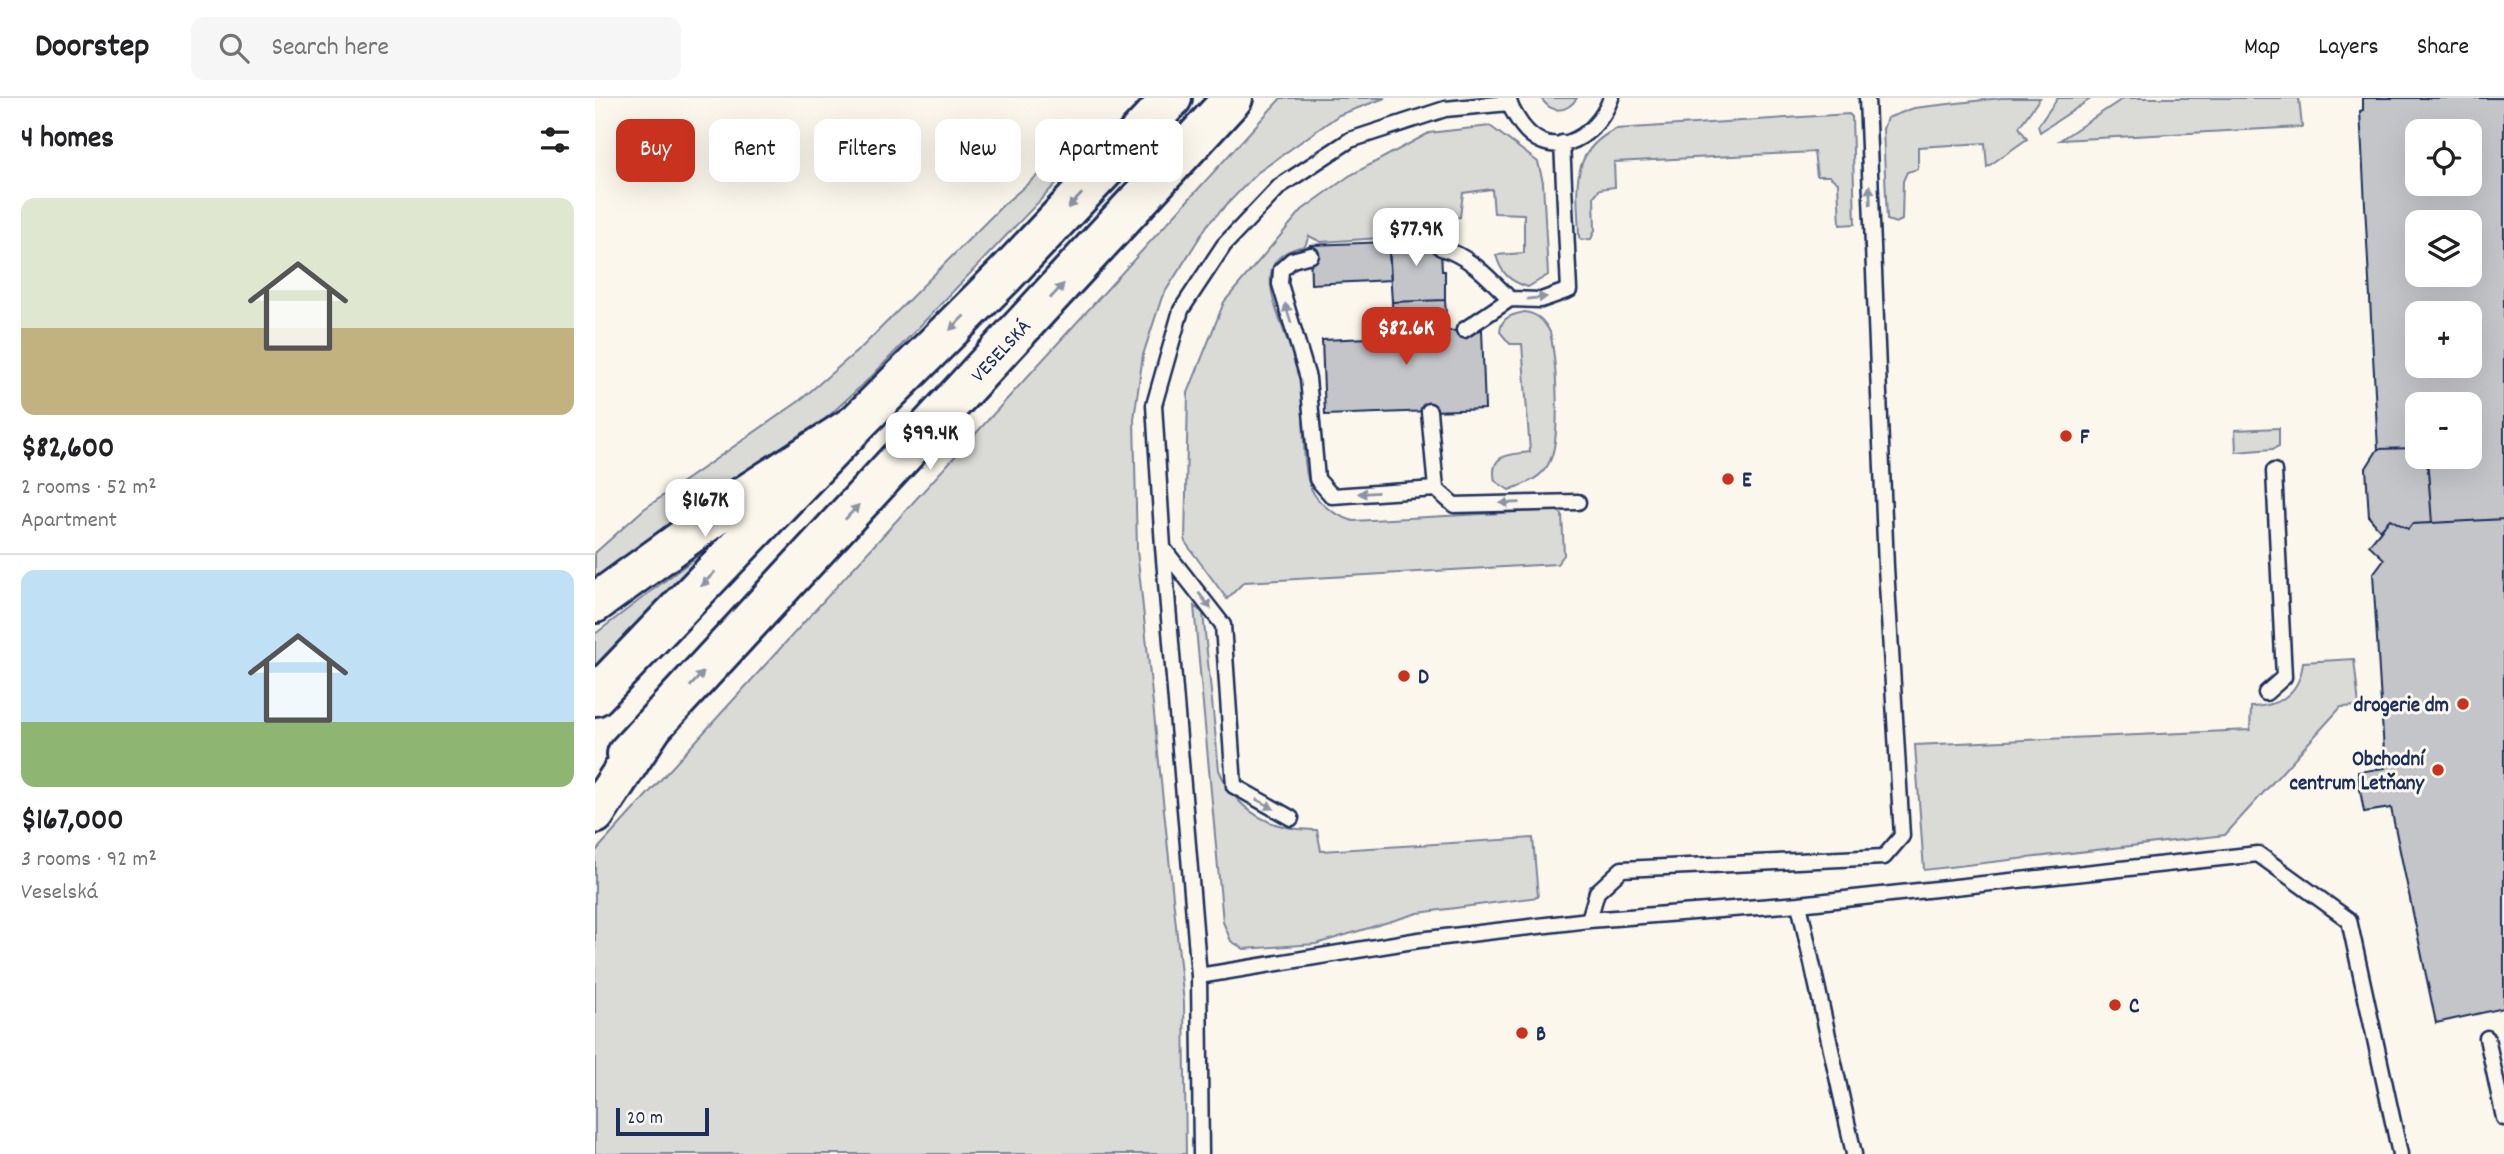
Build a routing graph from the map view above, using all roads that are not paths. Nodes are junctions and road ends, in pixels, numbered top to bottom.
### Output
1 (1172, 98) edge
2 (1233, 98) edge
3 (1611, 98) edge
4 (1867, 98) edge
5 (1509, 101) edge
6 (1562, 143) junction
7 (1441, 248) dead end
8 (1311, 255) dead end
9 (1510, 299) junction
10 (1464, 330) dead end
11 (1429, 411) dead end
12 (856, 424) junction
13 (2274, 471) dead end
14 (1436, 489) junction
15 (1578, 502) dead end
16 (1163, 547) junction
17 (595, 603) edge
18 (2266, 693) dead end
19 (595, 696) edge
20 (651, 729) junction
21 (595, 789) edge
22 (595, 814) edge
23 (1291, 818) dead end
24 (1799, 904) junction
25 (1589, 920) junction
26 (1199, 976) junction
27 (2487, 1038) dead end
28 (2504, 1118) edge
29 (1201, 1154) edge
30 (1854, 1154) edge
31 (2400, 1154) edge

1 -> 12 main road
20 -> 2 main road, VESELSKÁ
3 - 6 lane
25 -> 4 lane
5 - 6 lane
5 - 16 lane
9 -> 6 lane
7 - 9 lane
14 -> 8 lane
9 - 10 lane
11 - 14 lane
12 - 17 main road
12 -> 19 main road
13 - 18 lane
15 -> 14 lane
16 -> 23 lane
16 - 26 lane
20 - 21 main road, VESELSKÁ
20 - 22 main road
24 - 25 lane
24 - 30 lane
24 - 31 lane
25 - 26 lane
26 - 29 lane
27 - 28 lane

